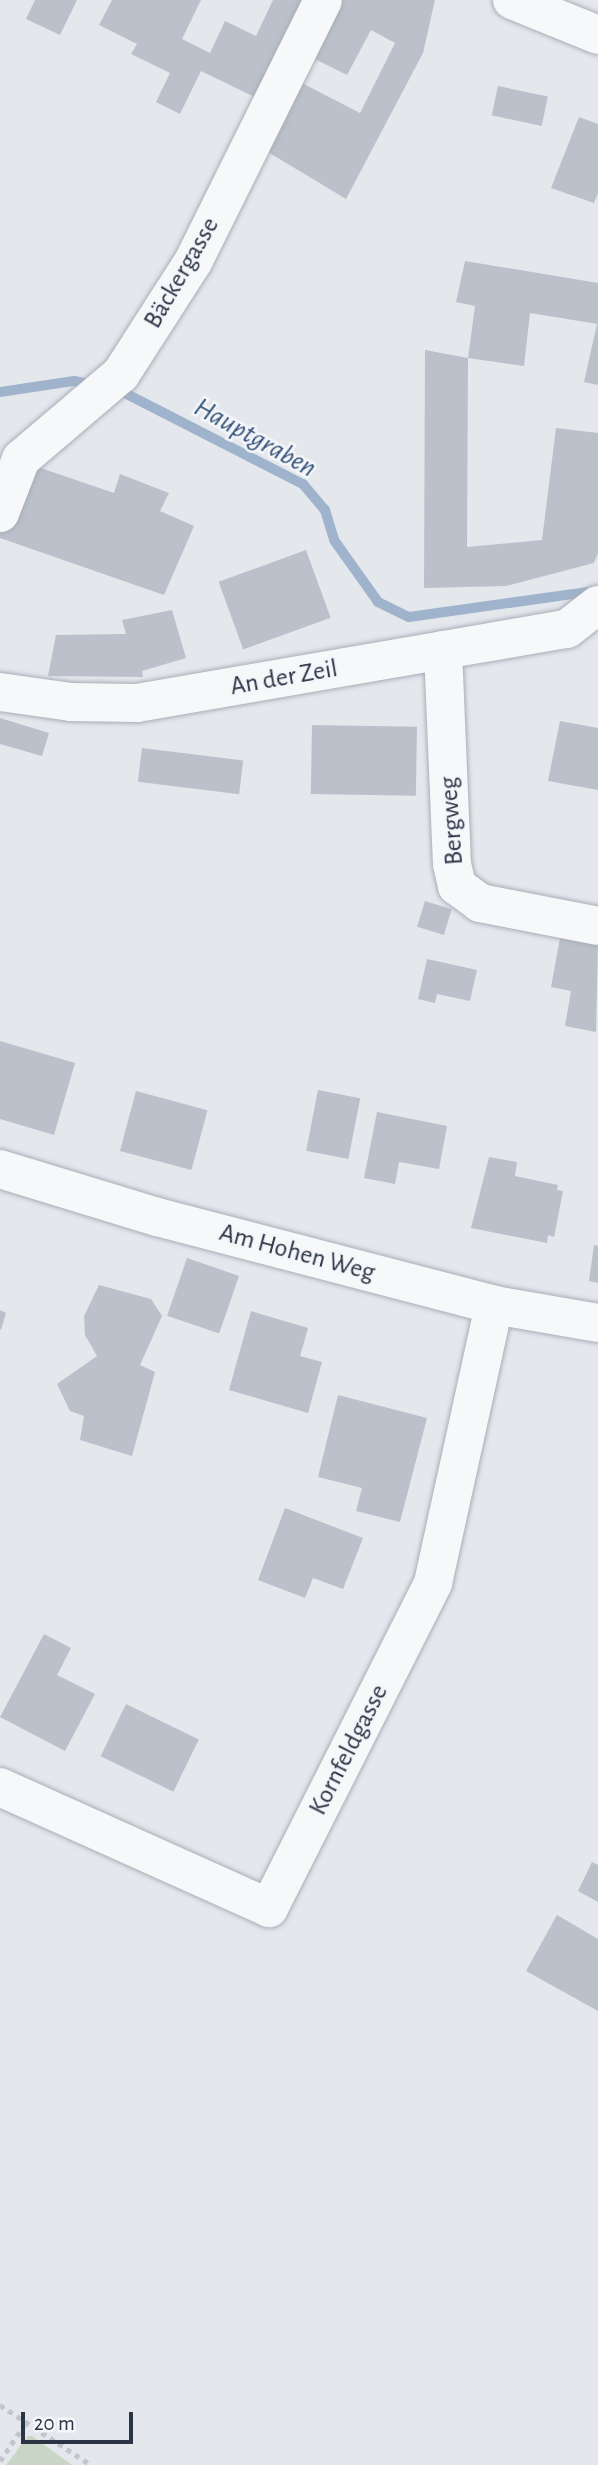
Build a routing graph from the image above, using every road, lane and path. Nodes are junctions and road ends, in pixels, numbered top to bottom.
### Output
1 (323, 0) edge
2 (512, 0) edge
3 (598, 35) edge
4 (0, 513) edge
5 (598, 605) edge
6 (582, 629) edge
7 (443, 650) junction
8 (0, 692) edge
9 (598, 926) edge
10 (0, 1169) edge
11 (495, 1305) junction
12 (598, 1323) edge
13 (0, 1787) edge
14 (0, 2405) edge
15 (26, 2422) junction
16 (0, 2461) edge
17 (91, 2465) edge

1 - 4 street, Bäckergasse
2 - 3 street
5 - 6 street
6 - 7 street, An der Zeil
7 - 8 street, An der Zeil
7 - 9 street, Bergweg
10 - 11 street, Am Hohen Weg
11 - 12 street, Am Hohen Weg
11 - 13 street, Kornfeldgasse
14 - 15 path
15 - 16 path
15 - 17 path

